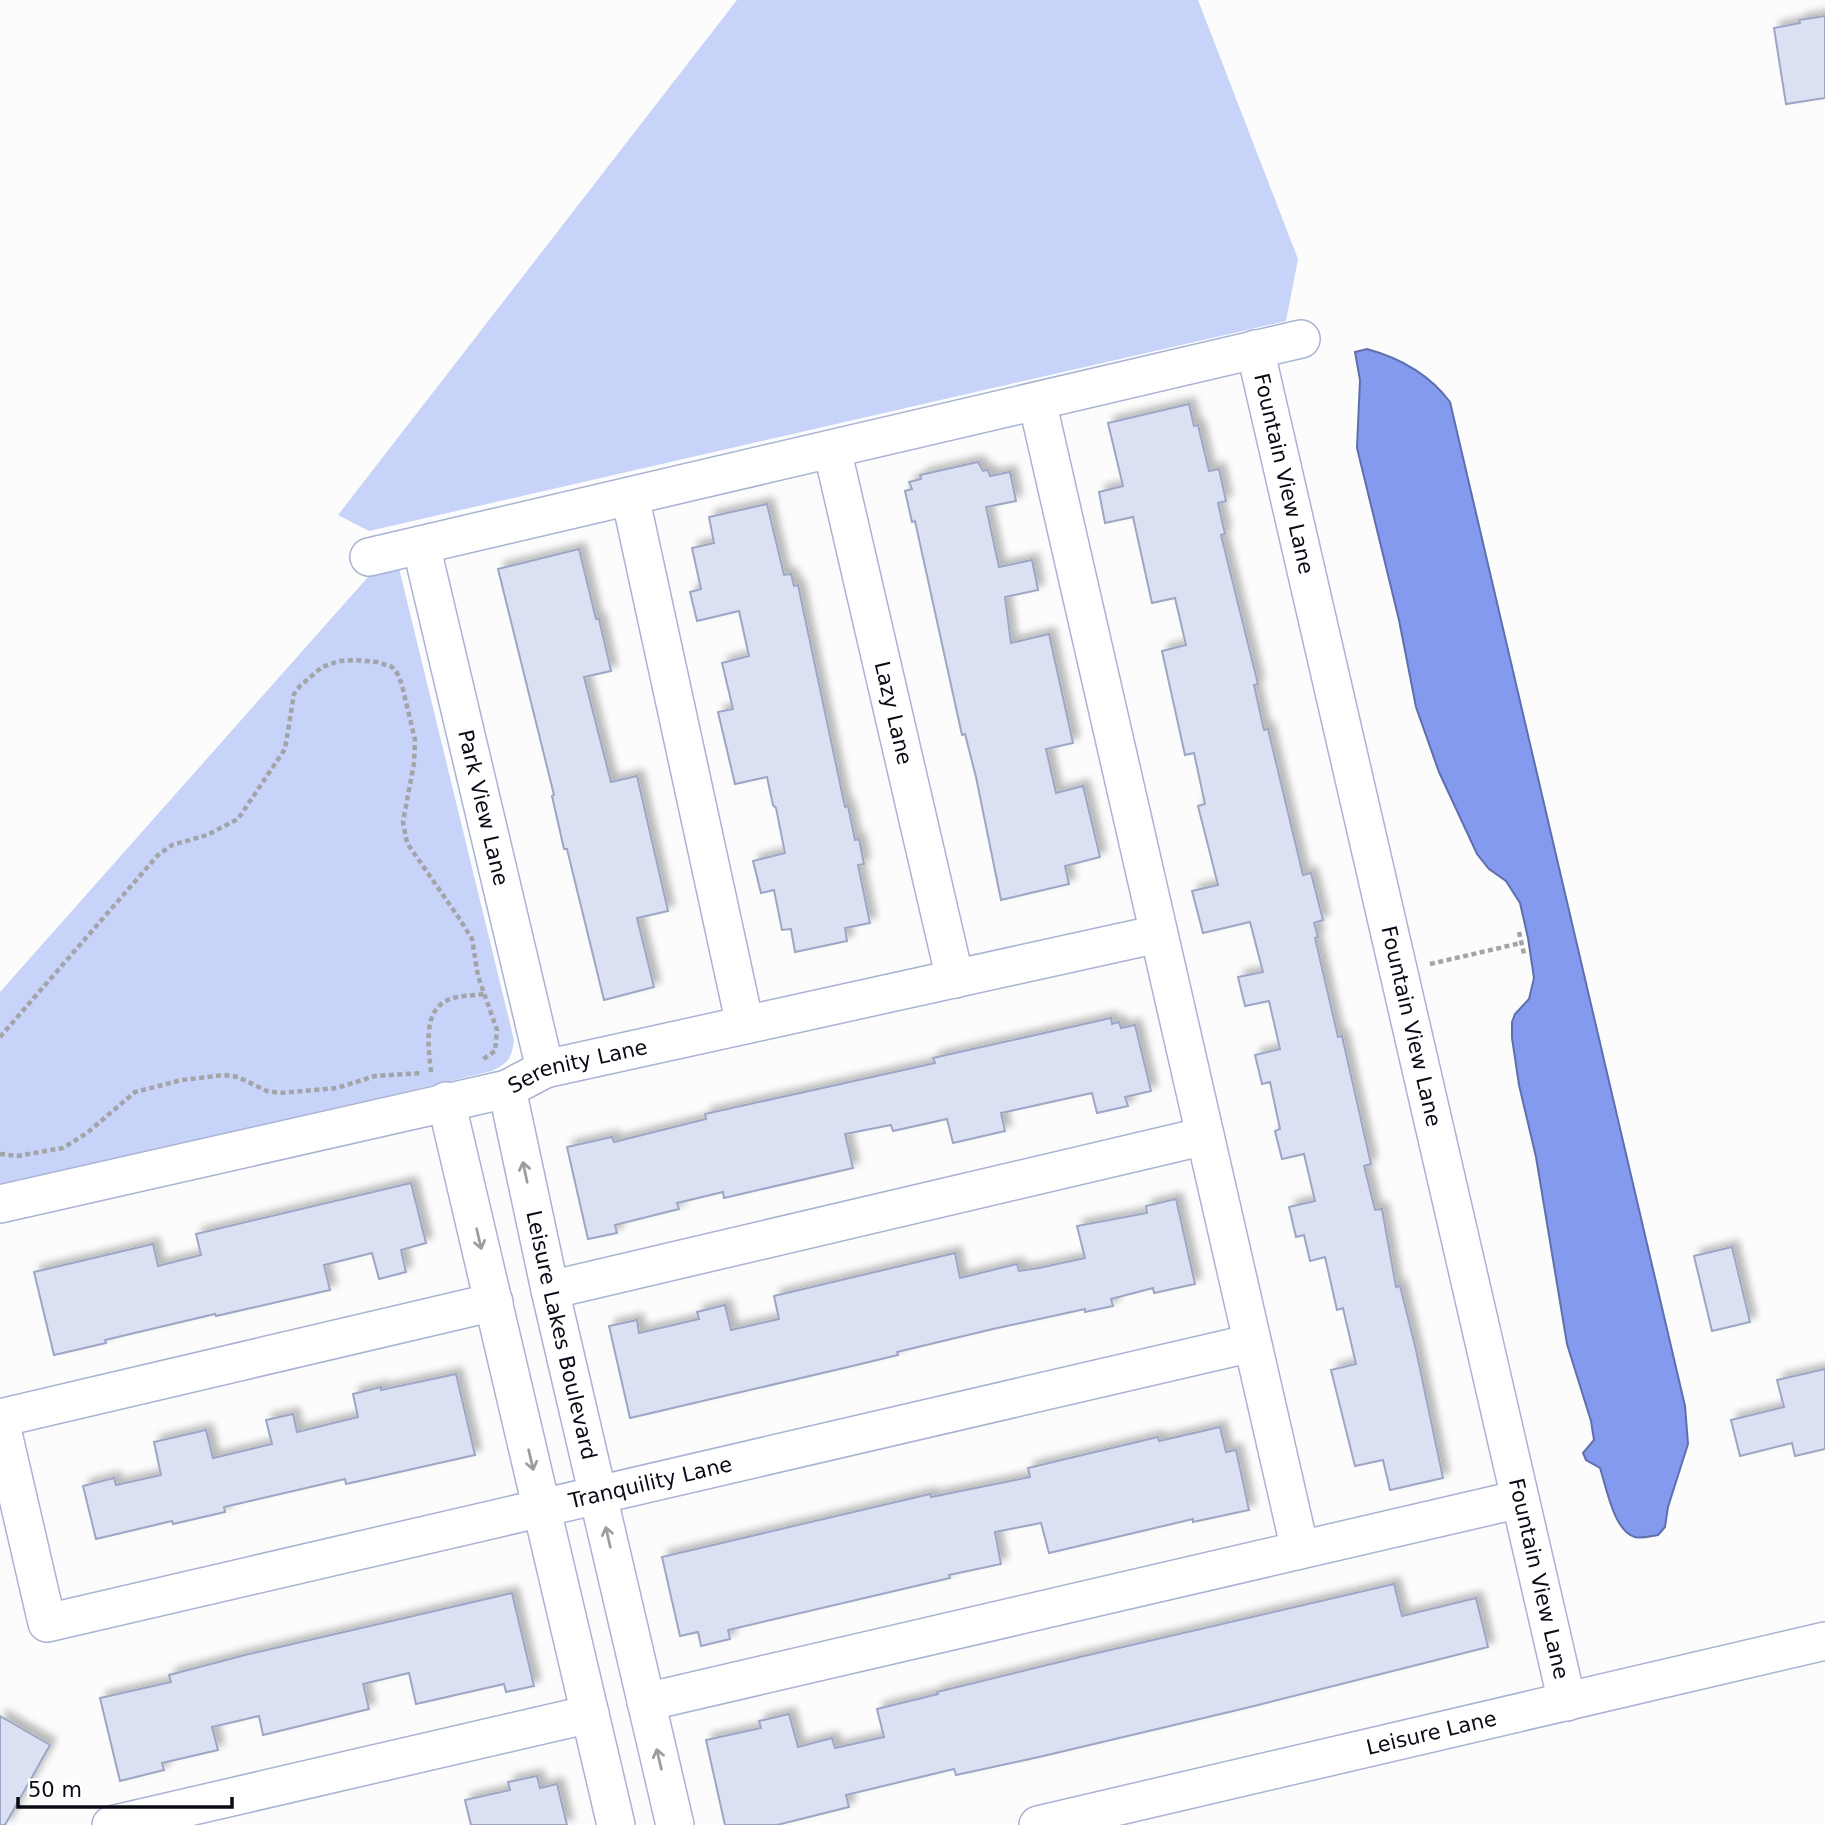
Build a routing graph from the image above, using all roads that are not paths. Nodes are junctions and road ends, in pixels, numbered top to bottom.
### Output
1 (1301, 339) dead end
2 (1255, 349) junction
3 (1037, 401) junction
4 (832, 449) junction
5 (630, 496) junction
6 (421, 545) junction
7 (369, 556) dead end
8 (1158, 934) junction
9 (955, 979) junction
10 (746, 1025) junction
11 (545, 1069) junction
12 (439, 1081) junction
13 (507, 1088) junction
14 (1205, 1136) junction
15 (0, 1205) edge
16 (550, 1290) junction
17 (494, 1301) junction
18 (1252, 1343) junction
19 (0, 1419) edge
20 (598, 1495) junction
21 (1520, 1499) junction
22 (542, 1508) junction
23 (1300, 1550) junction
24 (1825, 1642) edge
25 (646, 1702) junction
26 (1567, 1702) junction
27 (590, 1714) junction
28 (111, 1825) edge
29 (616, 1825) edge
30 (675, 1825) edge
31 (1038, 1825) edge

1 - 2 street
2 - 3 street
2 - 21 street, Fountain View Lane
3 - 4 street
3 - 8 street
4 - 5 street
4 - 9 street, Lazy Lane
5 - 6 street
5 - 10 street
6 - 7 street
6 - 11 street, Park View Lane
8 - 9 street, Serenity Lane
8 - 14 street
9 - 10 street, Serenity Lane
10 - 11 street, Serenity Lane
11 - 13 street, Serenity Lane
12 - 13 street, Serenity Lane
12 - 15 street, Serenity Lane
12 -> 17 street
16 -> 13 street, Leisure Lakes Boulevard
14 - 16 street
14 - 18 street
16 - 20 street, Leisure Lakes Boulevard
17 - 19 street
17 -> 22 street
18 - 20 street, Tranquility Lane
18 - 23 street
19 - 22 street, Tranquility Lane
20 - 22 street, Tranquility Lane
25 -> 20 street, Leisure Lakes Boulevard
21 - 23 street
21 - 26 street, Fountain View Lane
22 - 27 street
23 - 25 street
24 - 26 street, Leisure Lane
30 -> 25 street, Leisure Lakes Boulevard
26 - 31 street, Leisure Lane
27 - 28 street
27 - 29 street

